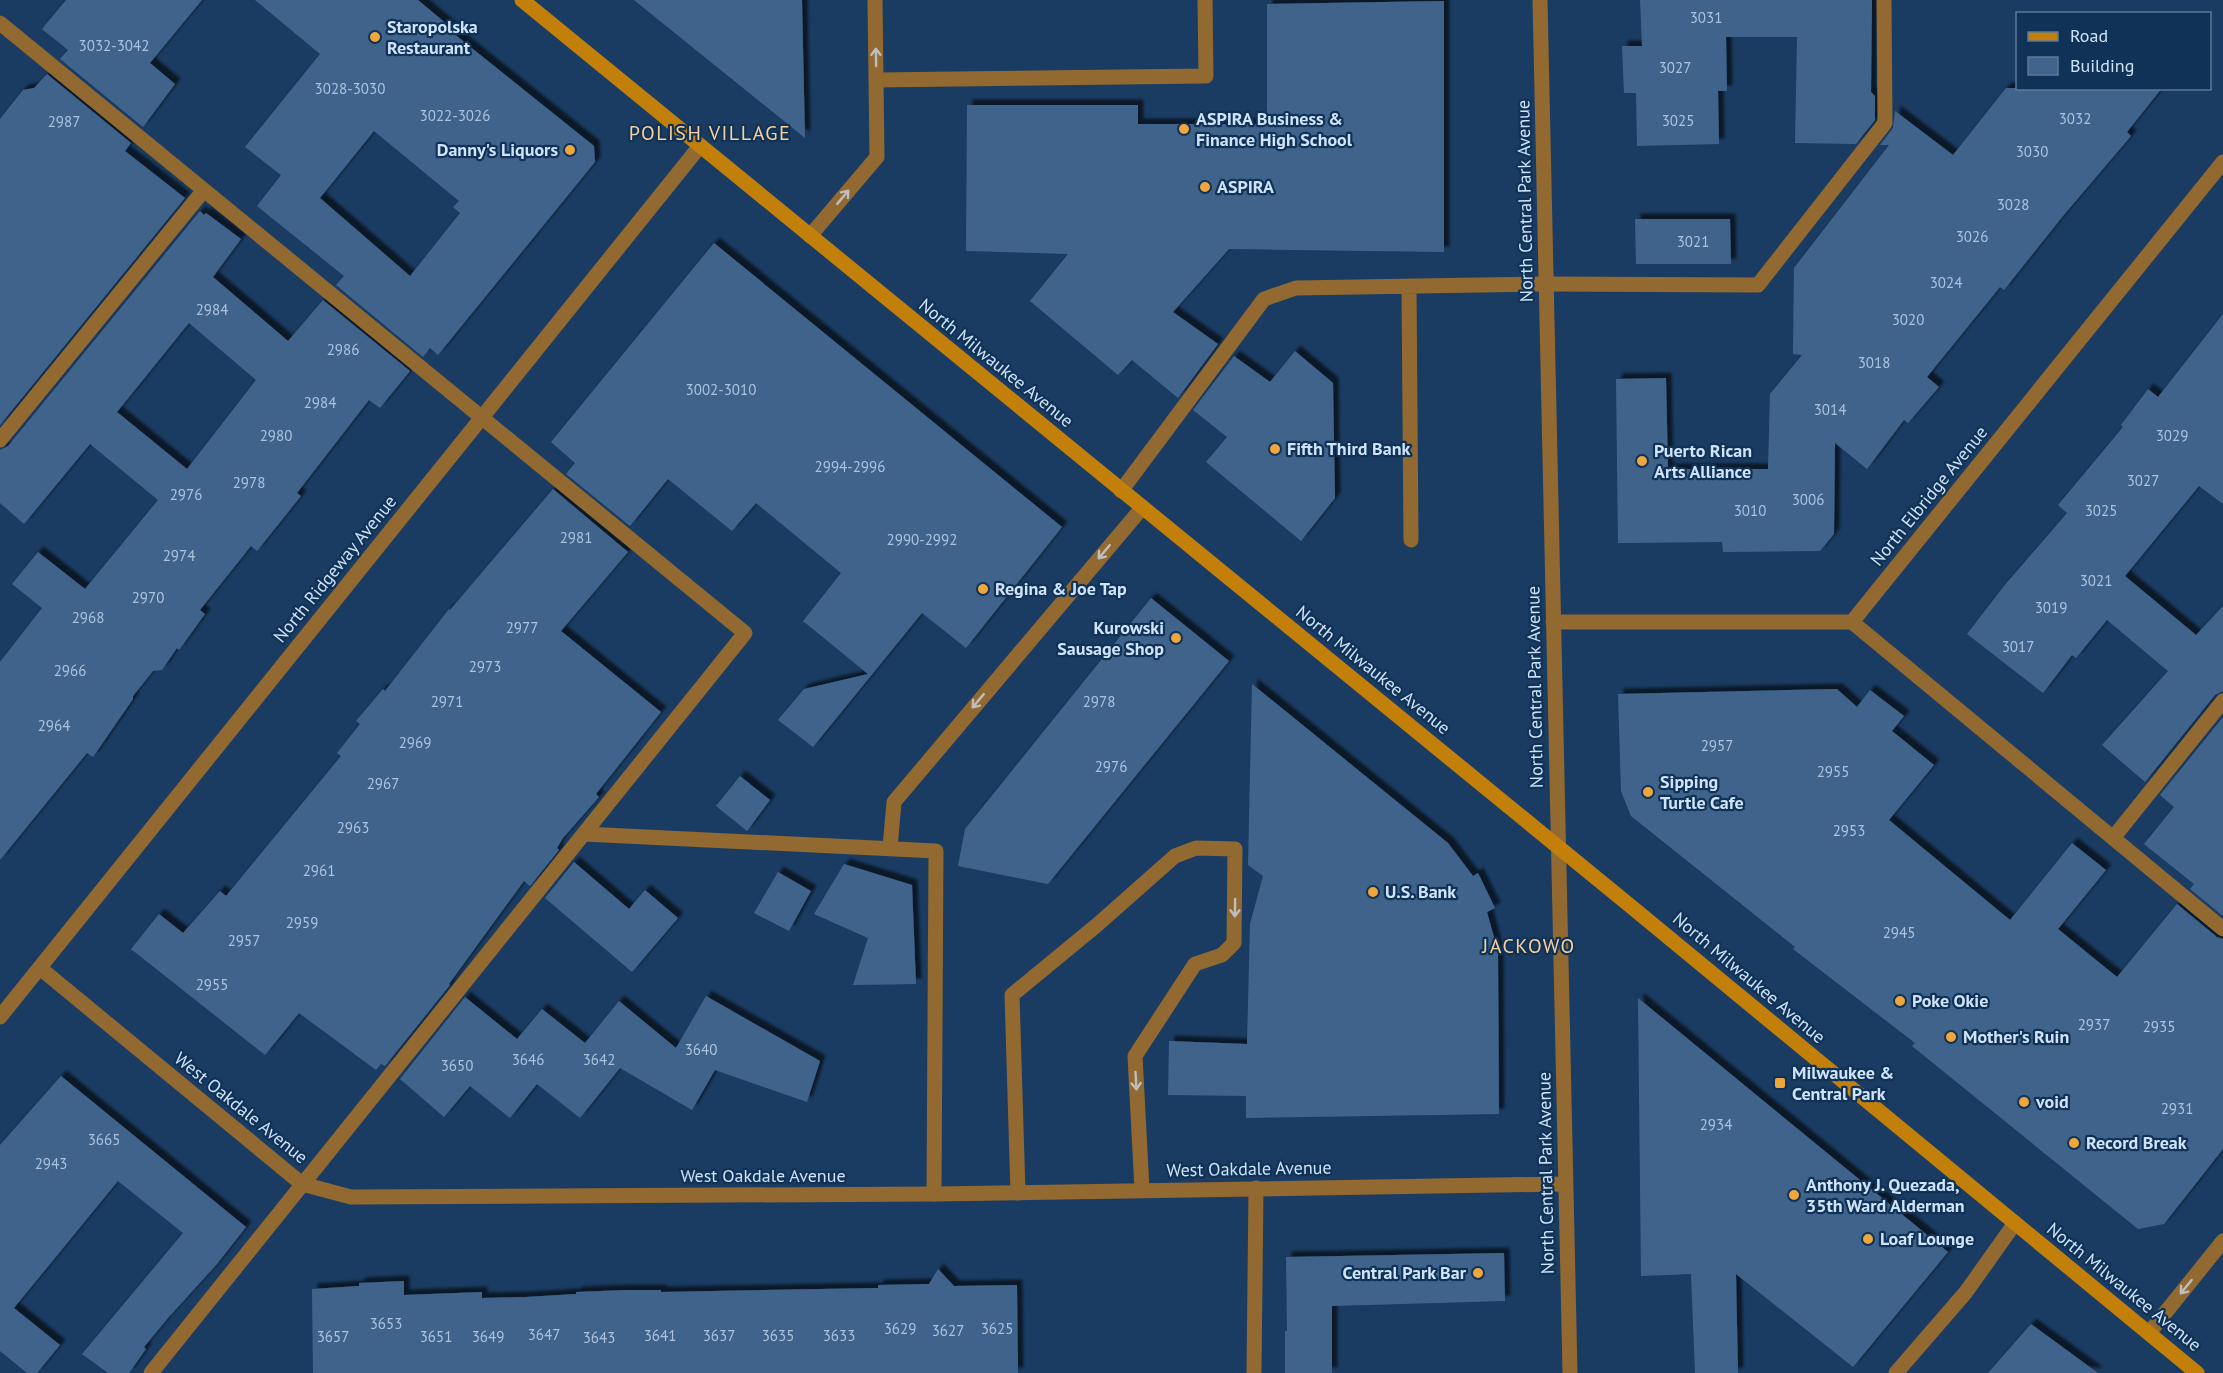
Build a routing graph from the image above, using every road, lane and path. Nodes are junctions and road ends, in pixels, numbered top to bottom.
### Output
1 (522, 0) edge
2 (875, 0) edge
3 (1205, 0) edge
4 (1540, 0) edge
5 (1884, 0) edge
6 (0, 23) edge
7 (876, 80) junction
8 (700, 146) junction
9 (2223, 162) edge
10 (204, 190) junction
11 (810, 236) junction
12 (1546, 284) junction
13 (1408, 286) junction
14 (481, 417) junction
15 (0, 440) edge
16 (1121, 491) junction
17 (1142, 508) junction
18 (1411, 540) dead end
19 (1553, 622) junction
20 (1852, 622) junction
21 (2223, 701) edge
22 (584, 834) junction
23 (2113, 838) junction
24 (1558, 847) junction
25 (890, 848) junction
26 (2223, 929) edge
27 (40, 968) junction
28 (0, 1017) edge
29 (302, 1184) junction
30 (1565, 1184) junction
31 (1256, 1188) junction
32 (1142, 1191) junction
33 (1018, 1193) junction
34 (934, 1194) junction
35 (2015, 1223) junction
36 (2223, 1241) edge
37 (2149, 1334) junction
38 (151, 1373) edge
39 (1254, 1373) edge
40 (1570, 1373) edge
41 (1896, 1373) edge
42 (2197, 1373) edge

1 - 8 main road, North Milwaukee Avenue
7 -> 2 street
3 - 7 street
4 - 12 street, North Central Park Avenue
5 - 12 street
6 - 10 street
11 -> 7 street
8 - 11 main road, North Milwaukee Avenue
8 - 14 street, North Ridgeway Avenue
9 - 20 street, North Elbridge Avenue
10 - 14 street
10 - 15 street
11 - 16 main road, North Milwaukee Avenue
12 - 13 street
12 - 19 street, North Central Park Avenue
13 - 16 street
13 - 18 street
14 - 22 street
14 - 27 street, North Ridgeway Avenue
16 - 17 main road, North Milwaukee Avenue
17 - 24 main road, North Milwaukee Avenue
17 -> 25 street
19 - 20 street
19 - 24 street, North Central Park Avenue
20 - 23 street
21 - 23 street
22 - 25 street
22 - 29 street
23 - 26 street
24 - 30 street, North Central Park Avenue
24 - 35 main road, North Milwaukee Avenue
25 - 34 street
27 - 28 street, North Ridgeway Avenue
27 - 29 street, West Oakdale Avenue
29 - 34 street, West Oakdale Avenue
29 - 38 street
30 - 31 street, West Oakdale Avenue
30 - 40 street, North Central Park Avenue
31 - 32 street, West Oakdale Avenue
31 - 39 street
32 - 33 street, West Oakdale Avenue
33 -> 32 street
33 - 34 street, West Oakdale Avenue
35 - 37 main road, North Milwaukee Avenue
35 - 41 street
36 -> 37 street
37 - 42 main road, North Milwaukee Avenue

